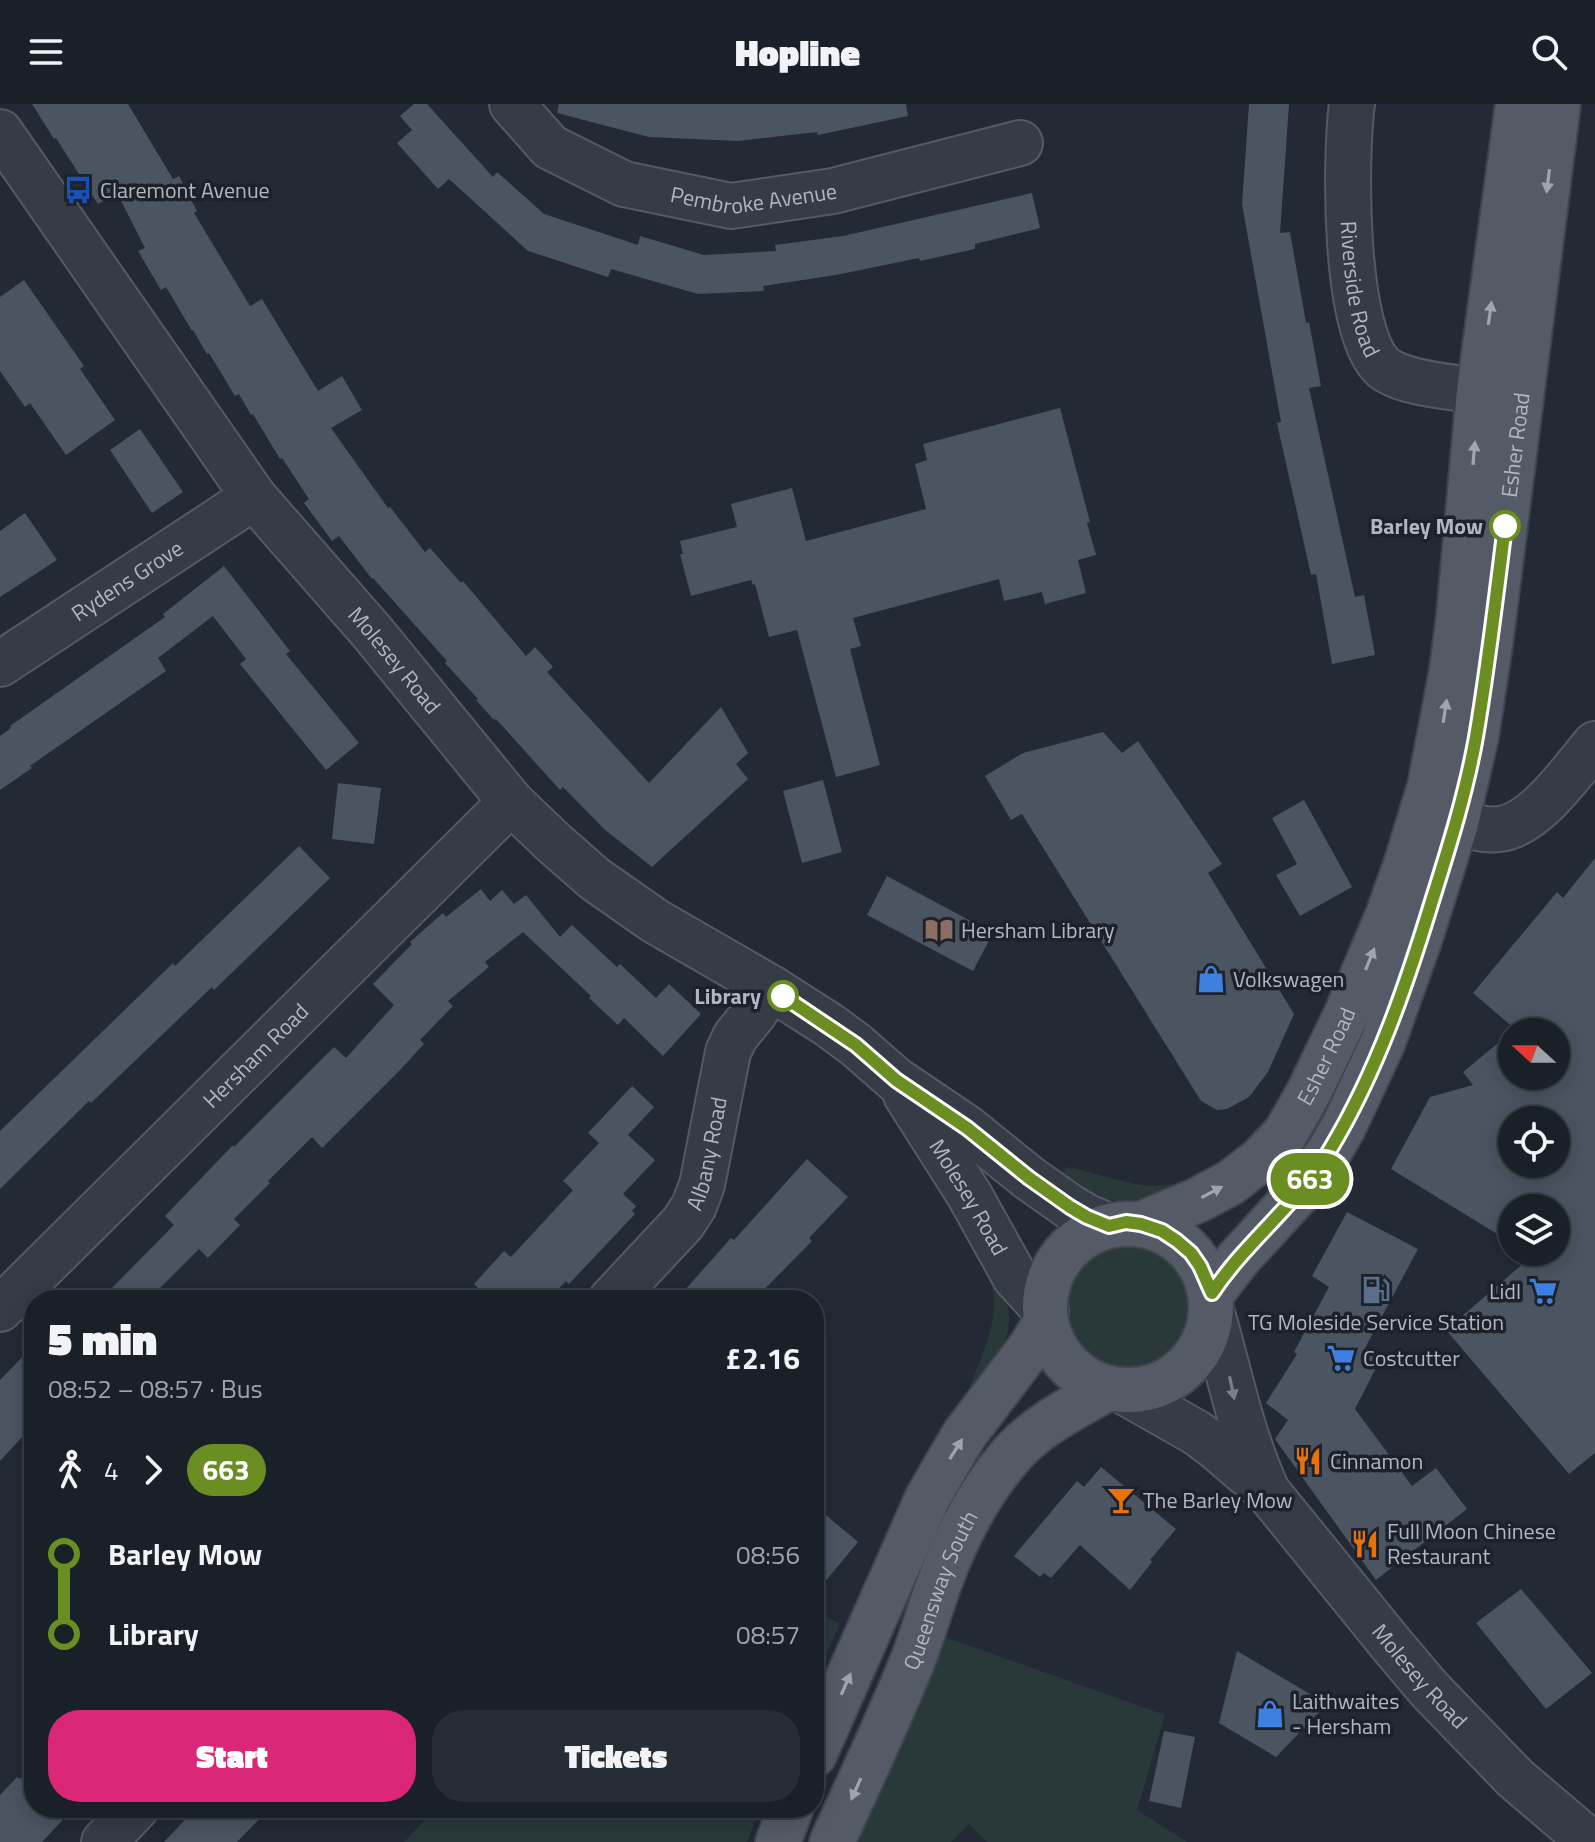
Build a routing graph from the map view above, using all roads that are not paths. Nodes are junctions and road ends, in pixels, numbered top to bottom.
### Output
1 (512, 104) edge
2 (1352, 104) edge
3 (1518, 104) edge
4 (1558, 104) edge
5 (0, 132) edge
6 (1020, 143) dead end
7 (1479, 391) junction
8 (254, 497) junction
9 (0, 664) edge
10 (1595, 744) edge
11 (511, 802) junction
12 (1456, 823) junction
13 (771, 988) junction
14 (896, 1080) junction
15 (1125, 1225) junction
16 (620, 1290) edge
17 (1212, 1303) junction
18 (0, 1309) edge
19 (1046, 1316) junction
20 (1116, 1390) junction
21 (1267, 1491) junction
22 (824, 1732) edge
23 (127, 1818) edge
24 (787, 1818) edge
25 (104, 1842) edge
26 (778, 1842) edge
27 (832, 1842) edge
28 (1590, 1842) edge

1 - 6 street, Pembroke Avenue
2 - 7 street, Riverside Road
7 -> 3 main road, Esher Road
4 -> 12 main road, Esher Road
5 - 8 street, Molesey Road
15 -> 7 main road, Esher Road
8 - 9 street, Rydens Grove
8 - 11 street, Molesey Road
10 - 12 street
11 - 13 street, Molesey Road
11 - 18 street, Hersham Road
12 - 17 main road, Esher Road
13 - 14 street, Molesey Road
13 - 16 street, Albany Road
14 - 15 street, Molesey Road
14 - 19 street, Molesey Road
15 - 17 main road
15 - 19 main road
17 - 20 main road
17 -> 21 street, Molesey Road
19 - 20 main road
22 -> 19 main road
20 - 21 street, Molesey Road
20 -> 27 main road, Queensway South
21 - 28 street, Molesey Road
23 - 25 street
24 - 26 main road

